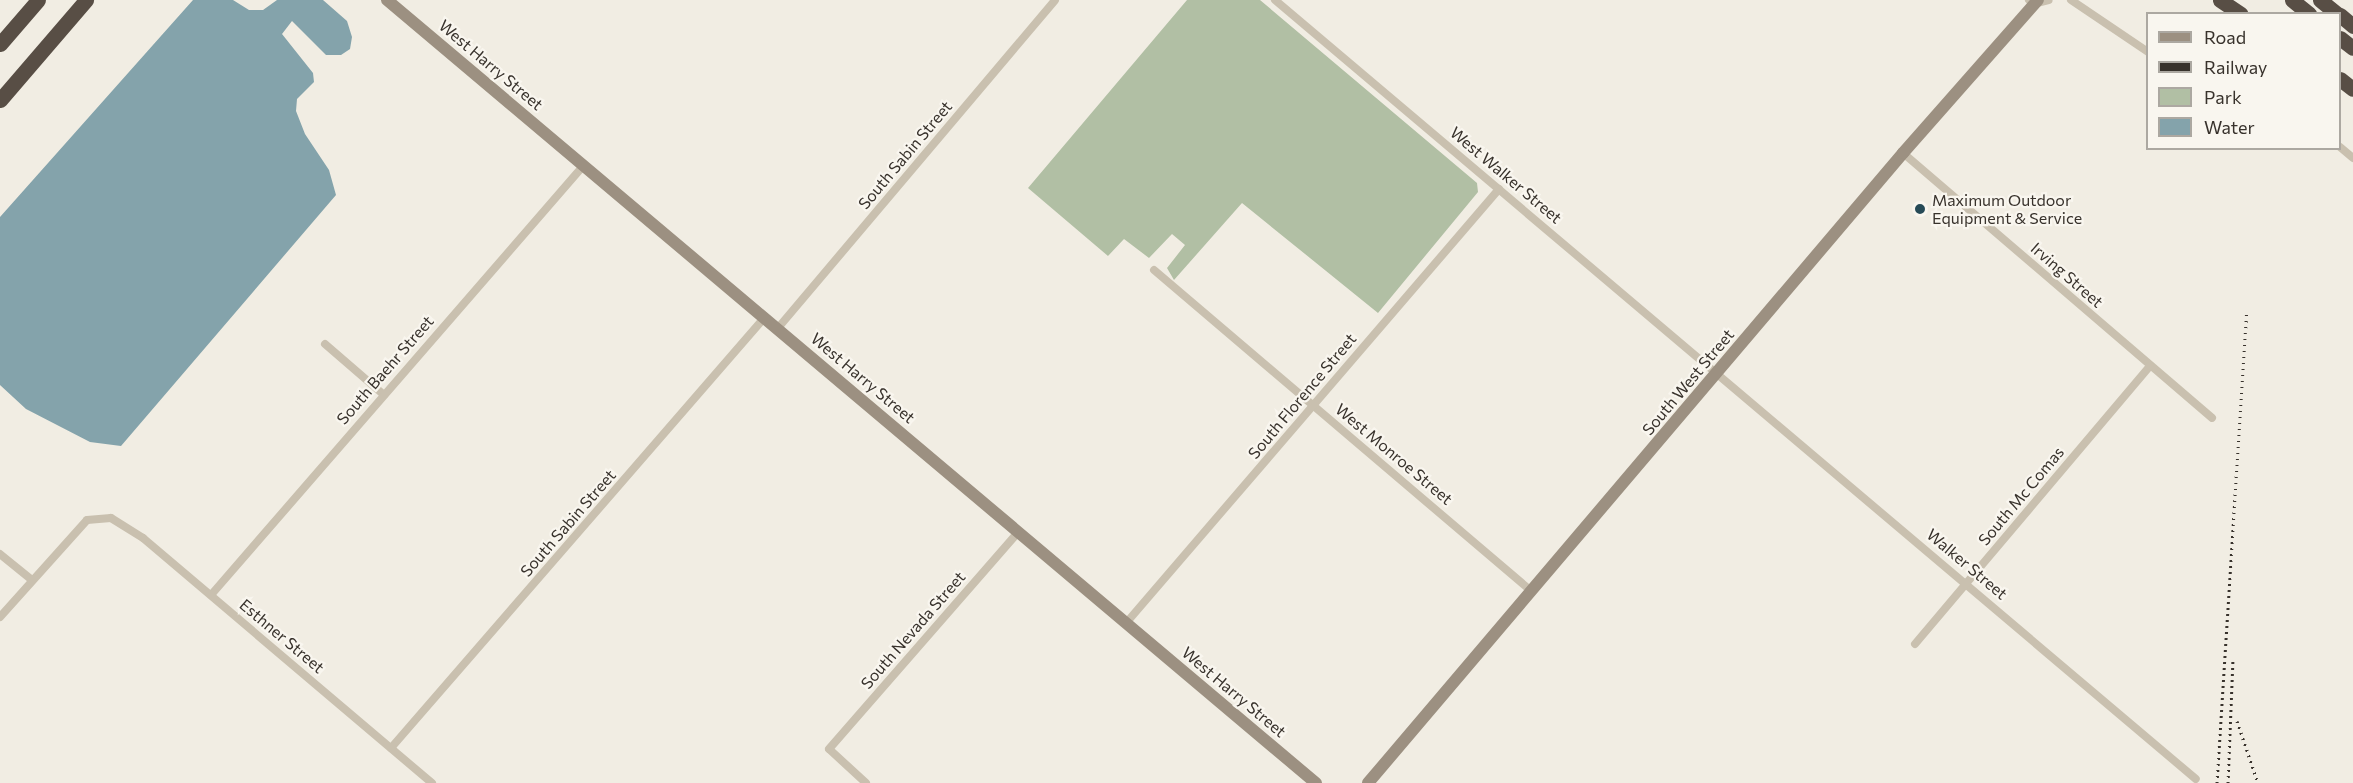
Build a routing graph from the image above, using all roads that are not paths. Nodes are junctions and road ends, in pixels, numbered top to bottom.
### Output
1 (38, 0) edge
2 (86, 0) edge
3 (387, 0) edge
4 (1055, 0) edge
5 (1275, 0) edge
6 (2049, 0) edge
7 (2071, 0) edge
8 (2220, 0) edge
9 (2292, 0) edge
10 (2320, 0) edge
11 (2034, 1) edge
12 (2238, 12) edge
13 (2307, 12) edge
14 (2335, 12) edge
15 (2341, 16) edge
16 (2353, 26) edge
17 (2341, 39) edge
18 (0, 44) edge
19 (2353, 48) edge
20 (2146, 51) edge
21 (2341, 80) edge
22 (2353, 89) edge
23 (0, 99) edge
24 (2341, 148) edge
25 (1903, 153) junction
26 (2353, 158) edge
27 (584, 165) junction
28 (1499, 189) junction
29 (1154, 270) dead end
30 (765, 317) junction
31 (778, 328) junction
32 (325, 344) dead end
33 (2150, 366) junction
34 (1718, 372) junction
35 (384, 395) junction
36 (1314, 406) junction
37 (2212, 418) dead end
38 (1019, 531) junction
39 (0, 554) edge
40 (32, 580) junction
41 (1967, 583) junction
42 (1531, 591) junction
43 (211, 596) junction
44 (0, 617) edge
45 (1127, 622) junction
46 (1915, 644) dead end
47 (391, 748) junction
48 (2196, 779) dead end
49 (432, 783) edge
50 (866, 783) edge
51 (1316, 783) edge
52 (1368, 783) edge

1 - 18 highway
2 - 23 highway
3 - 27 street, West Harry Street
4 - 31 street, South Sabin Street
5 - 28 street, West Walker Street
6 - 11 street
7 - 20 street
8 - 12 highway
9 - 13 highway
10 - 14 highway
11 - 25 street, South West Street
15 - 16 highway
17 - 19 highway
21 - 22 highway
24 - 26 street
25 - 33 street, Irving Street
25 - 34 street, South West Street
27 - 30 street, West Harry Street
27 - 35 street, South Baehr Street
28 - 34 street, West Walker Street
28 - 36 street, South Florence Street
29 - 36 street, West Monroe Street
30 - 31 street, West Harry Street
30 - 47 street, South Sabin Street
31 - 38 street, West Harry Street
32 - 35 street
33 - 37 street, Irving Street
33 - 41 street, South Mc Comas
34 - 41 street, Walker Street
34 - 42 street, South West Street
35 - 43 street, South Baehr Street
36 - 42 street, West Monroe Street
36 - 45 street, South Florence Street
38 - 45 street, West Harry Street
38 - 50 street, South Nevada Street
39 - 40 street
40 - 43 street, Esthner Street
40 - 44 street
41 - 46 street, South Mc Comas
41 - 48 street, Walker Street
42 - 52 street, South West Street
43 - 47 street, Esthner Street
45 - 51 street, West Harry Street
47 - 49 street, Esthner Street

